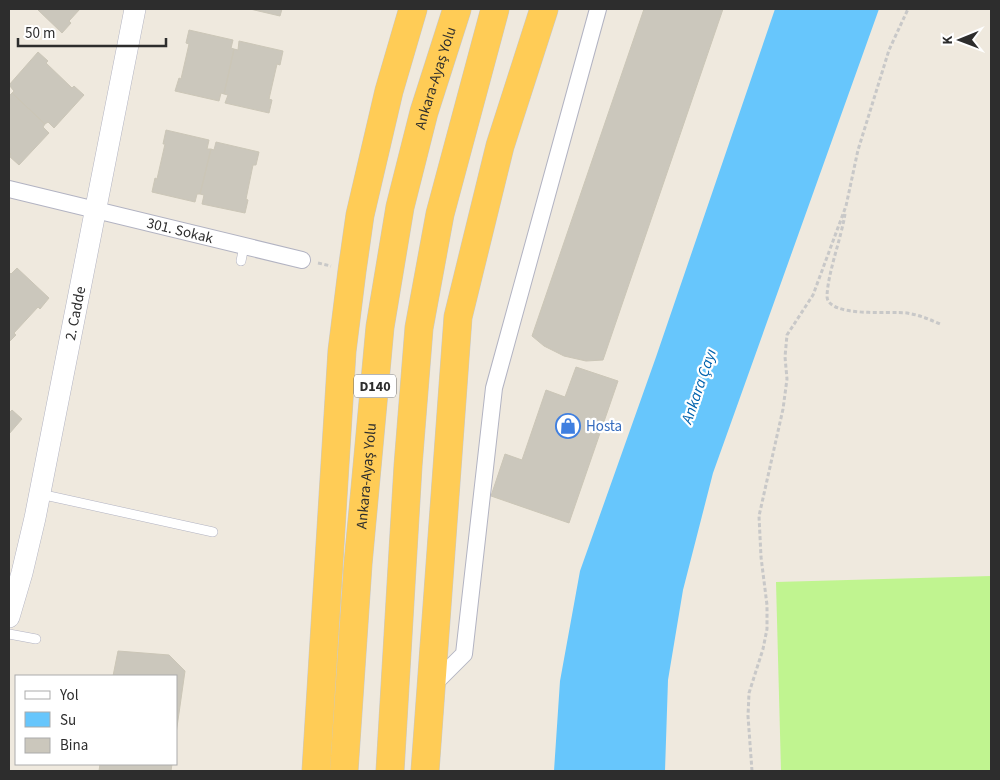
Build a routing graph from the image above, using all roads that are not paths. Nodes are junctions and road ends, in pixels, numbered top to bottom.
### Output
1 (135, 9) edge
2 (413, 9) edge
3 (457, 9) edge
4 (495, 9) edge
5 (544, 9) edge
6 (598, 9) edge
7 (9, 189) edge
8 (96, 210) junction
9 (302, 260) road end
10 (39, 494) junction
11 (213, 532) dead end
12 (9, 617) edge
13 (9, 634) edge
14 (36, 639) dead end
15 (431, 687) junction
16 (316, 771) edge
17 (344, 771) edge
18 (390, 771) edge
19 (425, 771) edge

1 - 8 street, 2. Cadde
2 - 16 highway
3 - 17 highway, Ankara-Ayaş Yolu / D140
4 - 18 highway, D140
5 - 15 highway
6 - 15 street
7 - 8 street, 301. Sokak
8 - 9 street, 301. Sokak
8 - 10 street, 2. Cadde
10 - 11 lane
10 - 12 street, 2. Cadde
13 - 14 lane
15 - 19 highway

